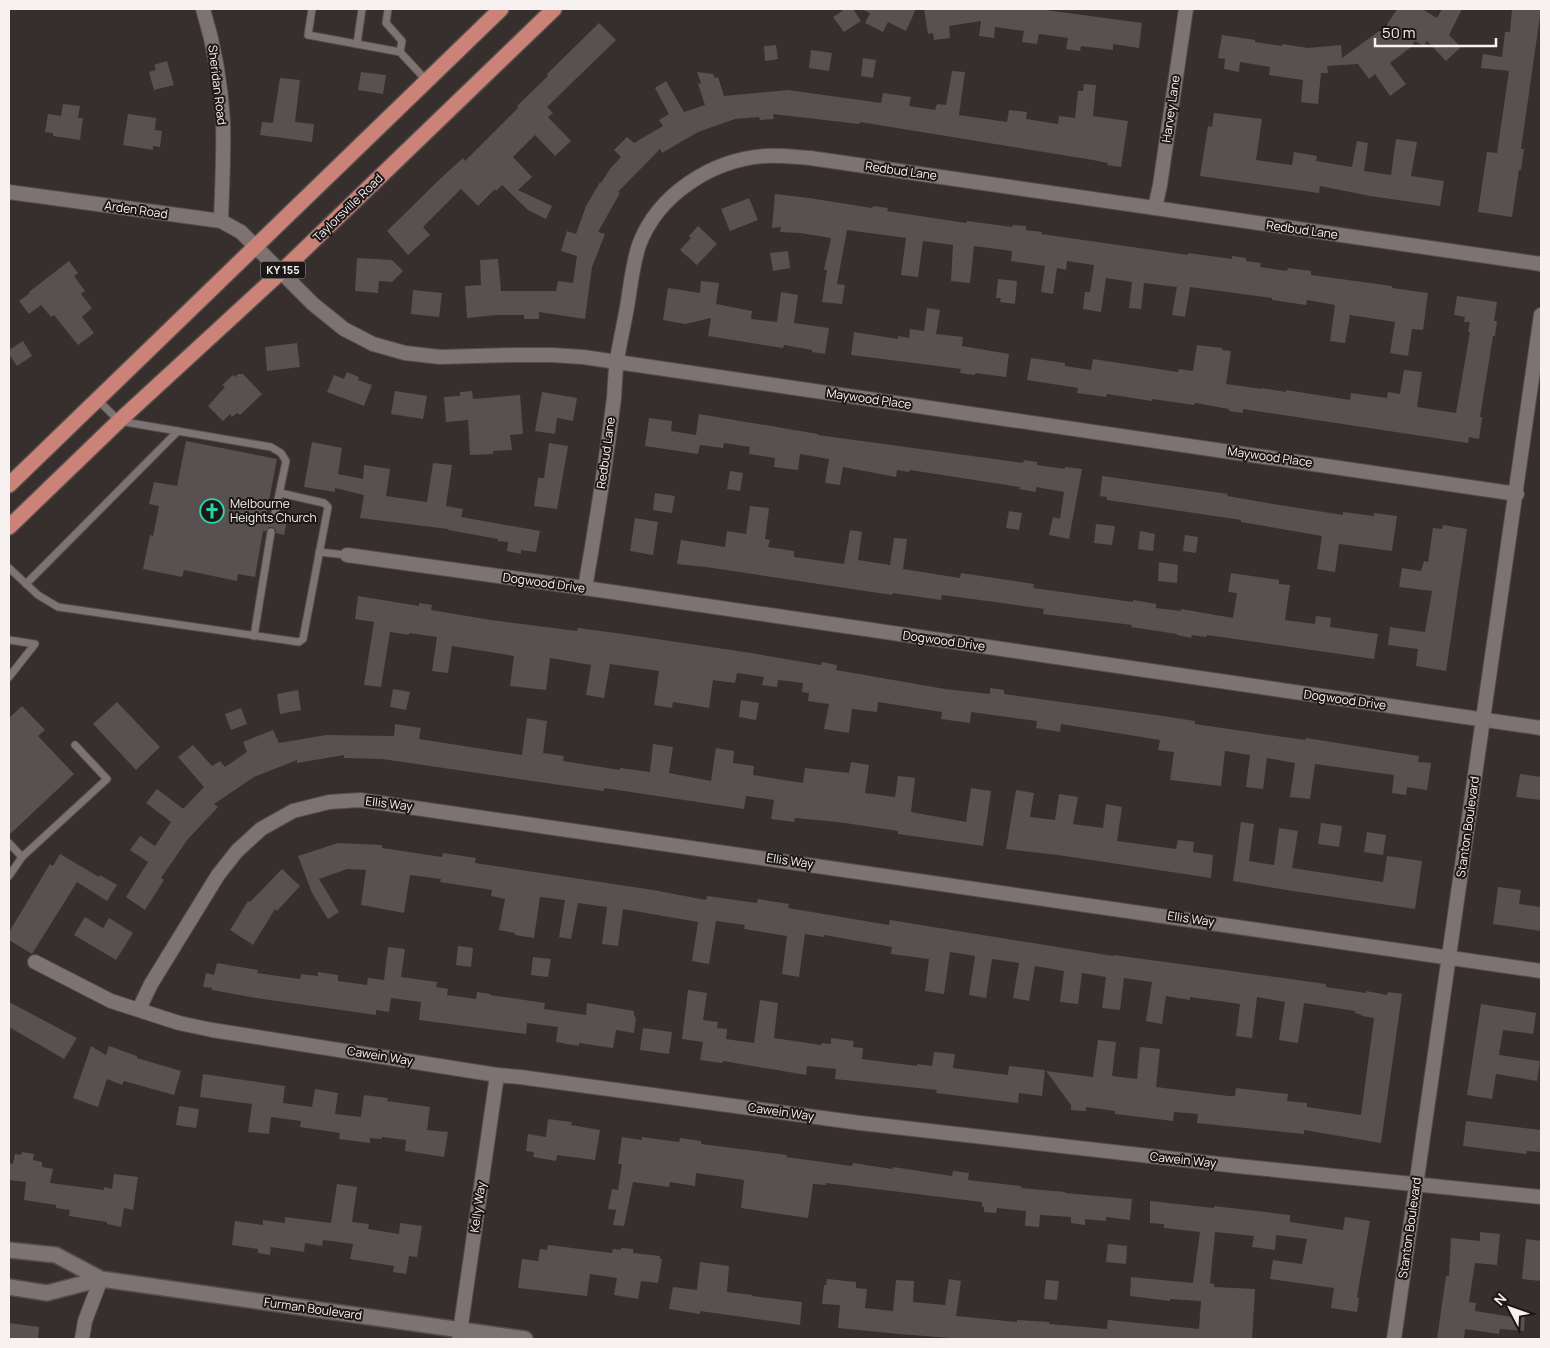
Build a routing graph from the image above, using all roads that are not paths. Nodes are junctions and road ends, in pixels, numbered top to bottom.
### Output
1 (203, 9) edge
2 (312, 9) edge
3 (362, 9) edge
4 (502, 9) edge
5 (554, 9) edge
6 (1186, 9) edge
7 (388, 11) edge
8 (357, 44) junction
9 (400, 52) junction
10 (427, 81) junction
11 (9, 192) edge
12 (1155, 208) junction
13 (221, 221) junction
14 (256, 246) junction
15 (1541, 264) edge
16 (281, 272) junction
17 (1541, 315) edge
18 (617, 362) junction
19 (98, 400) junction
20 (119, 420) junction
21 (178, 431) junction
22 (9, 485) edge
23 (280, 493) junction
24 (1516, 494) junction
25 (274, 518) dead end
26 (9, 527) edge
27 (271, 532) dead end
28 (319, 552) junction
29 (347, 555) joint
30 (9, 568) edge
31 (26, 584) junction
32 (585, 588) junction
33 (254, 636) junction
34 (9, 640) edge
35 (9, 677) edge
36 (1484, 720) junction
37 (1541, 728) edge
38 (75, 745) dead end
39 (9, 843) edge
40 (22, 857) junction
41 (9, 876) edge
42 (1449, 956) junction
43 (35, 962) dead end
44 (1541, 970) edge
45 (139, 1009) junction
46 (497, 1075) junction
47 (1416, 1184) junction
48 (1541, 1197) edge
49 (9, 1250) edge
50 (100, 1279) junction
51 (9, 1288) edge
52 (460, 1335) edge
53 (82, 1339) edge
54 (525, 1339) edge
55 (1394, 1339) edge

1 - 13 street, Sheridan Road
2 - 8 lane
3 - 8 lane
4 - 10 main road, KY 155
5 - 16 main road, Taylorsville Road / KY 155
6 - 12 street, Harvey Lane
7 - 9 lane
8 - 9 lane
9 - 10 lane
10 - 14 main road, KY 155
11 - 13 street, Arden Road
12 - 15 street, Redbud Lane
12 - 18 street, Redbud Lane
13 - 14 street, Arden Road
14 - 16 street, Maywood Place
14 - 19 main road, KY 155
16 - 18 street, Maywood Place
16 - 20 main road, Taylorsville Road / KY 155
17 - 24 street, Stanton Boulevard
18 - 24 street, Maywood Place
18 - 32 street, Redbud Lane
19 - 20 lane
19 - 22 main road, KY 155
20 - 21 lane
20 - 26 main road, Taylorsville Road / KY 155
21 - 23 lane
21 - 31 lane
23 - 25 lane
23 - 28 lane
24 - 36 street, Stanton Boulevard
27 - 33 lane
28 - 29 lane
28 - 33 lane
29 - 32 street, Dogwood Drive
30 - 31 lane
31 - 33 lane
32 - 36 street, Dogwood Drive
34 - 35 lane
36 - 37 street, Dogwood Drive
36 - 42 street, Stanton Boulevard
38 - 40 lane
39 - 40 lane
40 - 41 lane
42 - 44 street, Ellis Way
42 - 45 street, Ellis Way
42 - 47 street, Stanton Boulevard
43 - 45 street, Cawein Way
45 - 46 street, Cawein Way
46 - 47 street, Cawein Way
46 - 52 street, Kelly Way
47 - 48 street, Cawein Way
47 - 55 street, Stanton Boulevard
49 - 50 street, Furman Boulevard
50 - 51 street, Furman Boulevard
50 - 52 street, Furman Boulevard
50 - 53 street
52 - 54 street, Furman Boulevard

